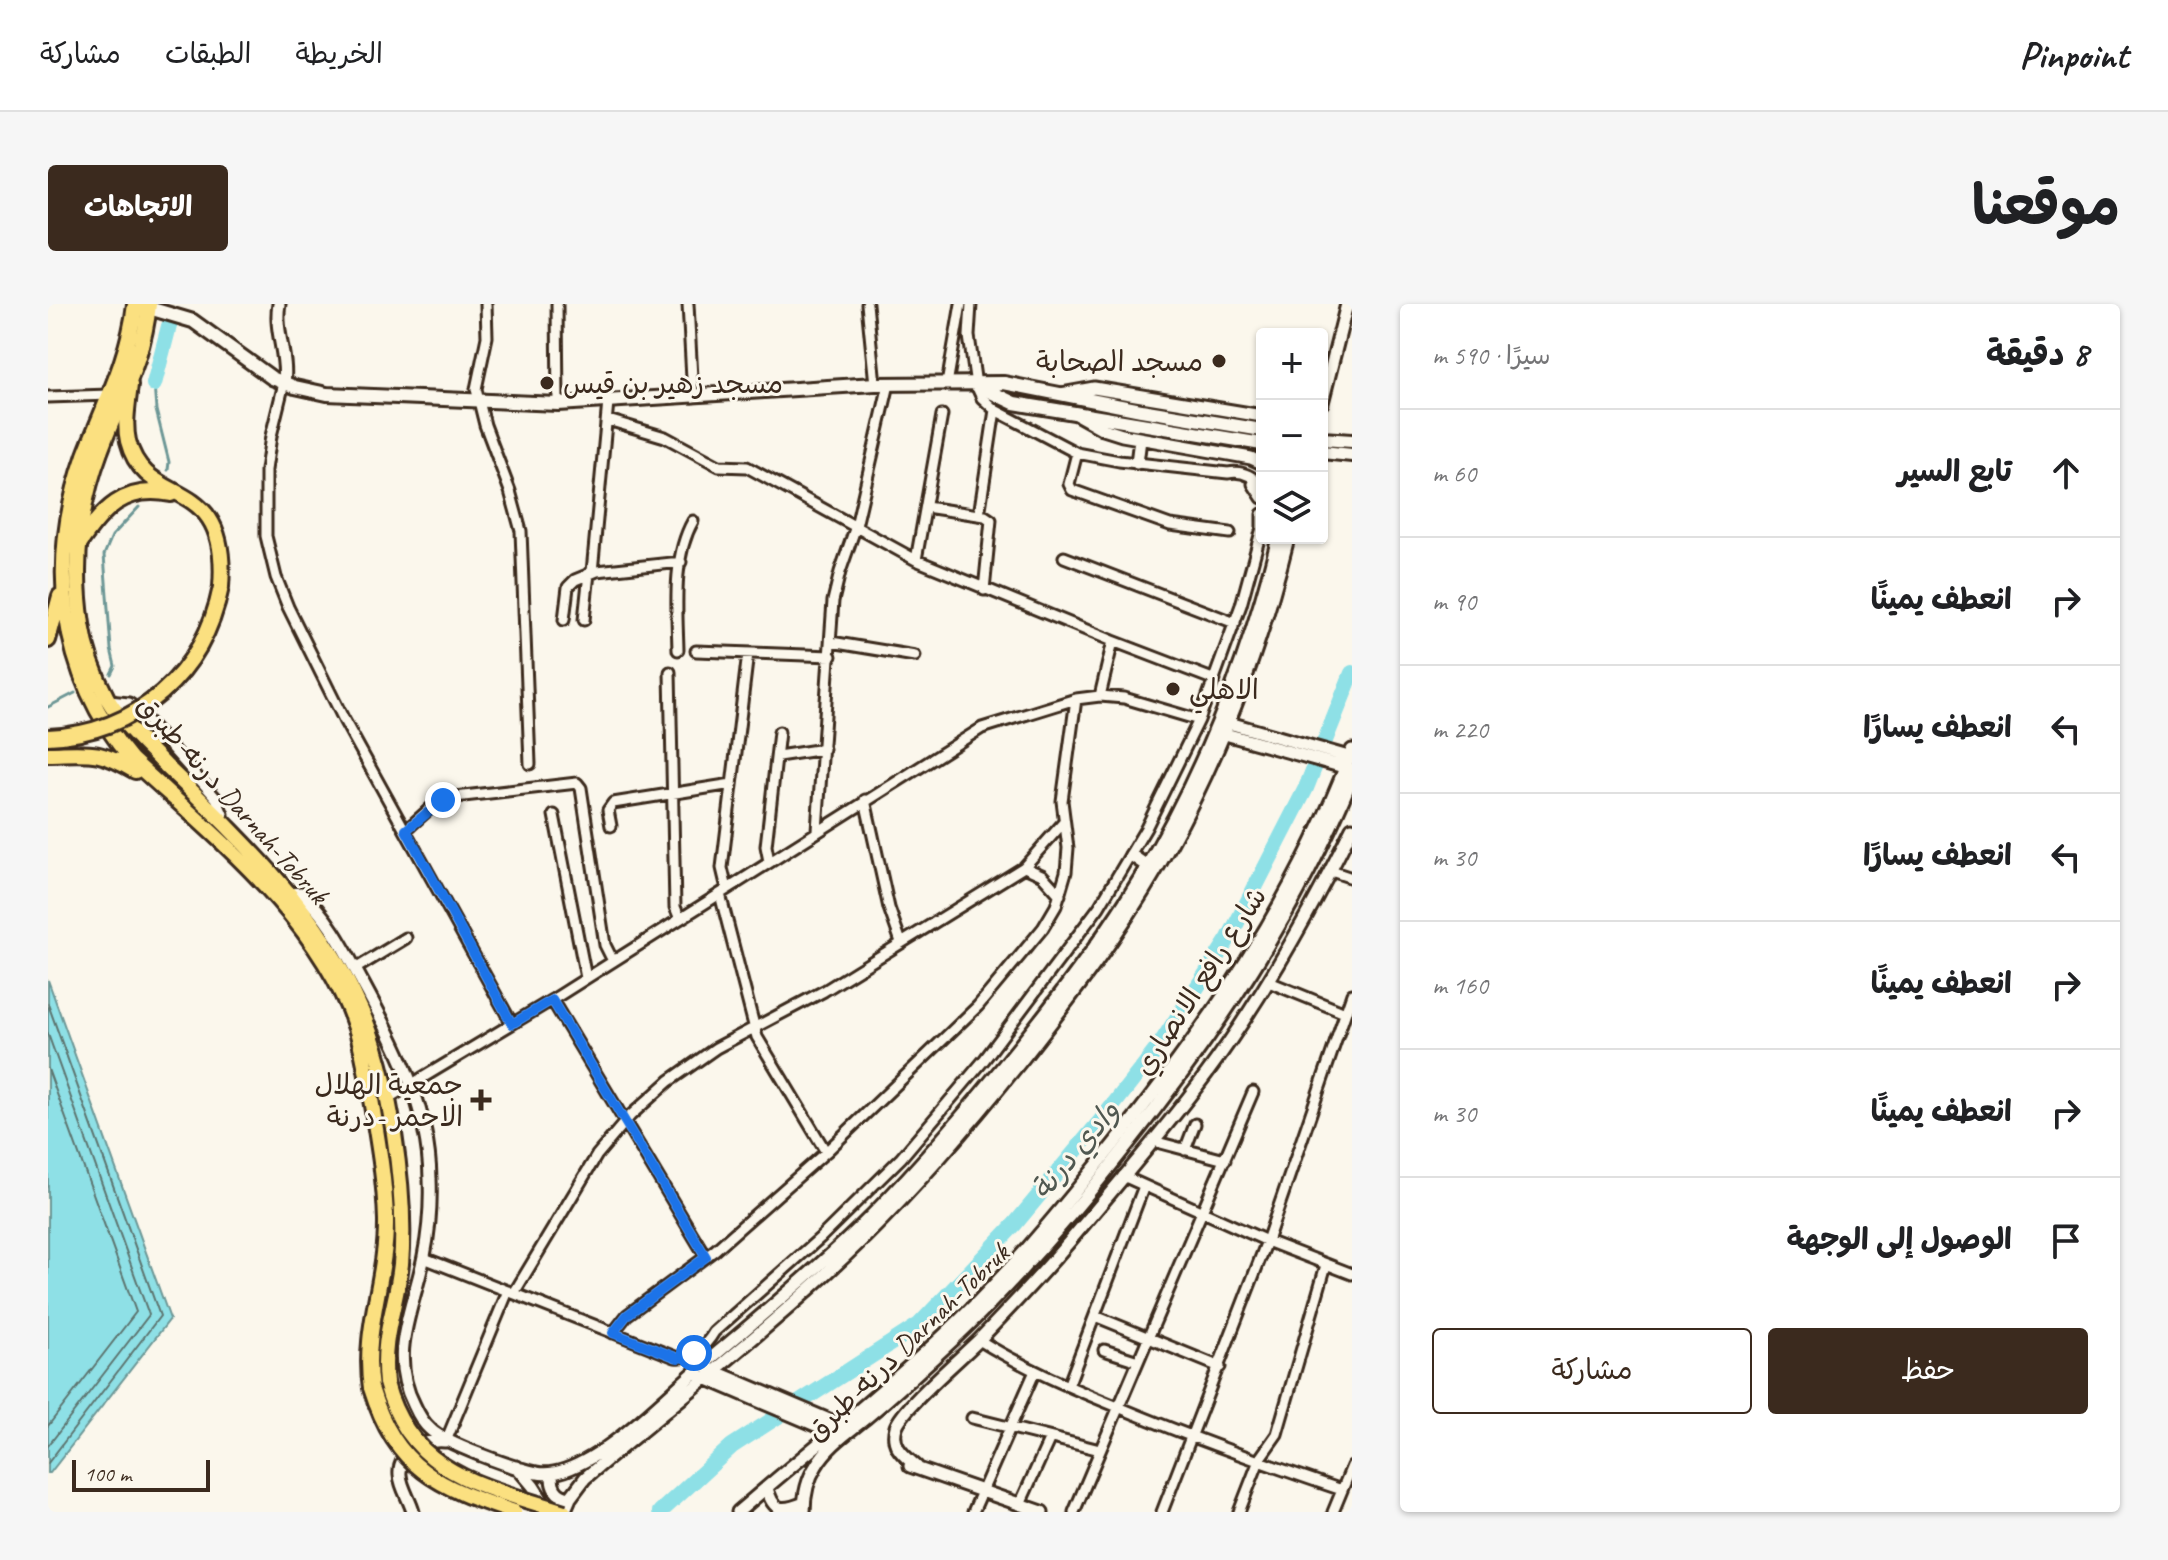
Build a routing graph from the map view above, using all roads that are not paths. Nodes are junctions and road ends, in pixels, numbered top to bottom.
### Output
1 (279, 304) edge
2 (486, 304) edge
3 (557, 304) edge
4 (688, 304) edge
5 (867, 304) edge
6 (961, 304) edge
7 (971, 304) edge
8 (1347, 304) edge
9 (145, 305) edge
10 (278, 380) junction
11 (130, 384) junction
12 (875, 384) junction
13 (889, 384) junction
14 (947, 384) junction
15 (976, 385) junction
16 (1060, 394) junction
17 (110, 395) junction
18 (48, 397) edge
19 (693, 397) junction
20 (479, 398) junction
21 (1323, 400) edge
22 (608, 402) junction
23 (558, 404) junction
24 (995, 410) junction
25 (942, 415) dead end
26 (1078, 415) junction
27 (1256, 415) edge
28 (608, 420) junction
29 (1256, 429) edge
30 (1140, 439) junction
31 (1328, 439) edge
32 (1352, 441) edge
33 (1256, 443) edge
34 (1077, 453) junction
35 (1328, 453) edge
36 (1352, 455) edge
37 (1256, 460) edge
38 (1137, 463) junction
39 (1228, 473) junction
40 (1256, 482) edge
41 (1256, 490) edge
42 (926, 507) junction
43 (979, 515) junction
44 (693, 521) dead end
45 (856, 526) junction
46 (1230, 533) dead end
47 (1257, 544) edge
48 (1276, 544) edge
49 (1286, 544) edge
50 (78, 546) junction
51 (1064, 557) dead end
52 (916, 560) junction
53 (681, 562) junction
54 (590, 573) junction
55 (218, 586) junction
56 (62, 587) junction
57 (984, 590) junction
58 (564, 620) dead end
59 (584, 620) dead end
60 (1235, 623) junction
61 (48, 640) edge
62 (1113, 641) junction
63 (831, 642) junction
64 (678, 650) dead end
65 (696, 651) dead end
66 (748, 653) junction
67 (831, 656) junction
68 (915, 656) dead end
69 (670, 672) dead end
70 (1215, 680) junction
71 (1100, 696) junction
72 (1076, 699) junction
73 (1199, 720) junction
74 (1227, 728) junction
75 (48, 730) edge
76 (779, 732) dead end
77 (48, 737) edge
78 (824, 749) junction
79 (48, 754) edge
80 (778, 756) junction
81 (1347, 762) edge
82 (530, 764) dead end
83 (158, 784) junction
84 (732, 784) junction
85 (673, 793) junction
86 (865, 800) junction
87 (554, 815) dead end
88 (1064, 822) junction
89 (611, 826) dead end
90 (1352, 828) edge
91 (406, 830) junction
92 (817, 830) junction
93 (1131, 855) junction
94 (769, 861) junction
95 (1147, 866) junction
96 (1024, 867) junction
97 (1331, 871) junction
98 (1352, 878) edge
99 (723, 892) junction
100 (289, 894) junction
101 (1060, 895) junction
102 (680, 919) junction
103 (406, 938) dead end
104 (901, 942) junction
105 (613, 961) junction
106 (355, 969) junction
107 (586, 978) junction
108 (1269, 982) junction
109 (1352, 994) edge
110 (552, 1000) junction
111 (1345, 1013) junction
112 (512, 1024) junction
113 (753, 1029) junction
114 (1175, 1083) junction
115 (412, 1084) junction
116 (1192, 1092) junction
117 (1253, 1092) dead end
118 (387, 1099) junction
119 (625, 1122) junction
120 (1195, 1124) dead end
121 (1153, 1141) junction
122 (1185, 1150) junction
123 (826, 1152) junction
124 (1225, 1160) junction
125 (1123, 1176) junction
126 (1144, 1186) junction
127 (1204, 1212) junction
128 (1267, 1241) junction
129 (706, 1257) junction
130 (424, 1258) junction
131 (1326, 1265) junction
132 (1352, 1274) edge
133 (511, 1292) junction
134 (1095, 1316) junction
135 (613, 1333) junction
136 (1148, 1338) junction
137 (979, 1340) junction
138 (1104, 1350) dead end
139 (1138, 1361) junction
140 (1220, 1367) junction
141 (1035, 1371) junction
142 (708, 1374) junction
143 (1068, 1386) junction
144 (1119, 1407) junction
145 (972, 1418) dead end
146 (833, 1427) junction
147 (1010, 1428) junction
148 (1192, 1437) junction
149 (1050, 1438) junction
150 (446, 1441) junction
151 (1100, 1450) junction
152 (1259, 1462) junction
153 (515, 1466) junction
154 (1352, 1466) edge
155 (553, 1473) junction
156 (767, 1488) junction
157 (1342, 1490) junction
158 (983, 1491) junction
159 (1020, 1504) junction
160 (566, 1507) edge
161 (804, 1508) edge
162 (413, 1512) edge
163 (514, 1512) edge
164 (549, 1512) edge
165 (738, 1512) edge
166 (973, 1512) edge
167 (1042, 1512) edge
168 (1074, 1512) edge
169 (1162, 1512) edge
170 (1239, 1512) edge
171 (1333, 1512) edge

1 - 10 street
2 - 20 street
3 - 23 street
4 - 19 street
5 - 12 street
6 - 14 street
7 - 15 street
8 - 21 street
9 - 10 main road
9 - 11 main road, درنه-طبرق Darnah-Tobruk
9 - 17 main road, درنه-طبرق Darnah-Tobruk
10 - 20 main road
10 - 91 street
11 - 50 main road, درنه-طبرق Darnah-Tobruk
11 - 55 main road
12 - 13 main road
12 - 19 main road
13 - 14 main road
13 - 45 street
14 - 15 main road
15 - 16 main road
15 - 24 street
15 - 26 main road
16 - 27 street
16 - 29 main road
17 - 18 street
17 - 56 main road, درنه-طبرق Darnah-Tobruk
19 - 22 main road
20 - 23 main road
20 - 82 street
22 - 23 main road
22 - 28 street
24 - 34 street
24 - 43 street
25 - 42 street
26 - 30 street
26 - 33 main road
28 - 45 street
28 - 54 street
30 - 37 street
30 - 38 street
31 - 32 main road
34 - 38 street
34 - 46 street
35 - 36 main road
38 - 39 street
39 - 40 street
39 - 41 street
42 - 43 street
42 - 52 street
43 - 57 street
44 - 53 street
45 - 52 street
45 - 63 street
47 - 60 street
48 - 74 street
49 - 74 street
50 - 55 main road
50 - 100 main road, درنه-طبرق Darnah-Tobruk
51 - 60 street
52 - 57 street
53 - 54 street
53 - 64 street
54 - 58 street
54 - 59 street
55 - 75 main road, bridge
55 - 77 main road, bridge
56 - 61 main road
56 - 83 main road, درنه-طبرق Darnah-Tobruk
57 - 62 street
60 - 70 street
62 - 70 street
62 - 71 street
63 - 67 street
63 - 68 street
65 - 66 street
66 - 67 street
66 - 84 street
67 - 78 street
69 - 85 street
70 - 73 street
71 - 72 street
71 - 73 street
72 - 86 street
72 - 88 street
73 - 93 street
74 - 81 street
74 - 95 street
74 - 142 street
76 - 80 street
78 - 80 street
78 - 92 street
79 - 83 main road
80 - 94 street
81 - 114 street, درنه-طبرق Darnah-Tobruk
81 - 146 street, شارع رافع الانصاري
83 - 163 main road, درنه-طبرق Darnah-Tobruk, bridge
84 - 85 street
84 - 99 street
85 - 89 street
85 - 102 street
86 - 92 street
86 - 104 street
87 - 107 street
88 - 96 street
88 - 101 street
90 - 97 street
91 - 105 street
91 - 112 street
92 - 94 street
93 - 95 street
93 - 135 street
94 - 99 street
95 - 142 street
96 - 101 street
96 - 104 street
97 - 98 street
97 - 108 street
99 - 102 street
99 - 113 street
100 - 106 street
100 - 118 main road, درنه-طبرق Darnah-Tobruk
101 - 123 street
102 - 105 street
103 - 106 street
104 - 113 street
105 - 107 street
106 - 115 street
107 - 110 street
108 - 111 street
108 - 116 street
109 - 111 street
110 - 112 street
110 - 119 street
111 - 128 street
112 - 115 street
113 - 119 street
113 - 123 street
114 - 116 street
114 - 161 street, درنه-طبرق Darnah-Tobruk
115 - 118 street
115 - 130 street
116 - 121 street
117 - 124 street
118 - 160 main road, درنه-طبرق Darnah-Tobruk, bridge
119 - 129 street
119 - 133 street
120 - 122 street
121 - 122 street
121 - 125 street
122 - 124 street
123 - 129 street
124 - 127 street
125 - 126 street
125 - 137 street
126 - 127 street
126 - 134 street
127 - 128 street
127 - 136 street
128 - 131 street
128 - 140 street
129 - 135 street
130 - 133 street
130 - 150 street
131 - 132 street
131 - 152 street
133 - 135 street
133 - 150 street
134 - 136 street
134 - 143 street
136 - 139 street
136 - 140 street
137 - 141 street
137 - 158 street
138 - 139 street
139 - 144 street
140 - 148 street
141 - 143 street
141 - 147 street
142 - 146 street
142 - 155 street
142 - 160 street
143 - 144 street
144 - 148 street
144 - 151 street
145 - 147 street
146 - 156 street, شارع رافع الانصاري
147 - 149 street
147 - 158 street
148 - 152 street
148 - 169 street
149 - 151 street
149 - 159 street
150 - 153 street
150 - 162 street
151 - 168 street
152 - 157 street
152 - 170 street
153 - 155 street
153 - 164 street
154 - 157 street
155 - 160 street
156 - 161 street
156 - 165 street, شارع رافع الانصاري
157 - 171 street
158 - 159 street
158 - 166 street
159 - 167 street

